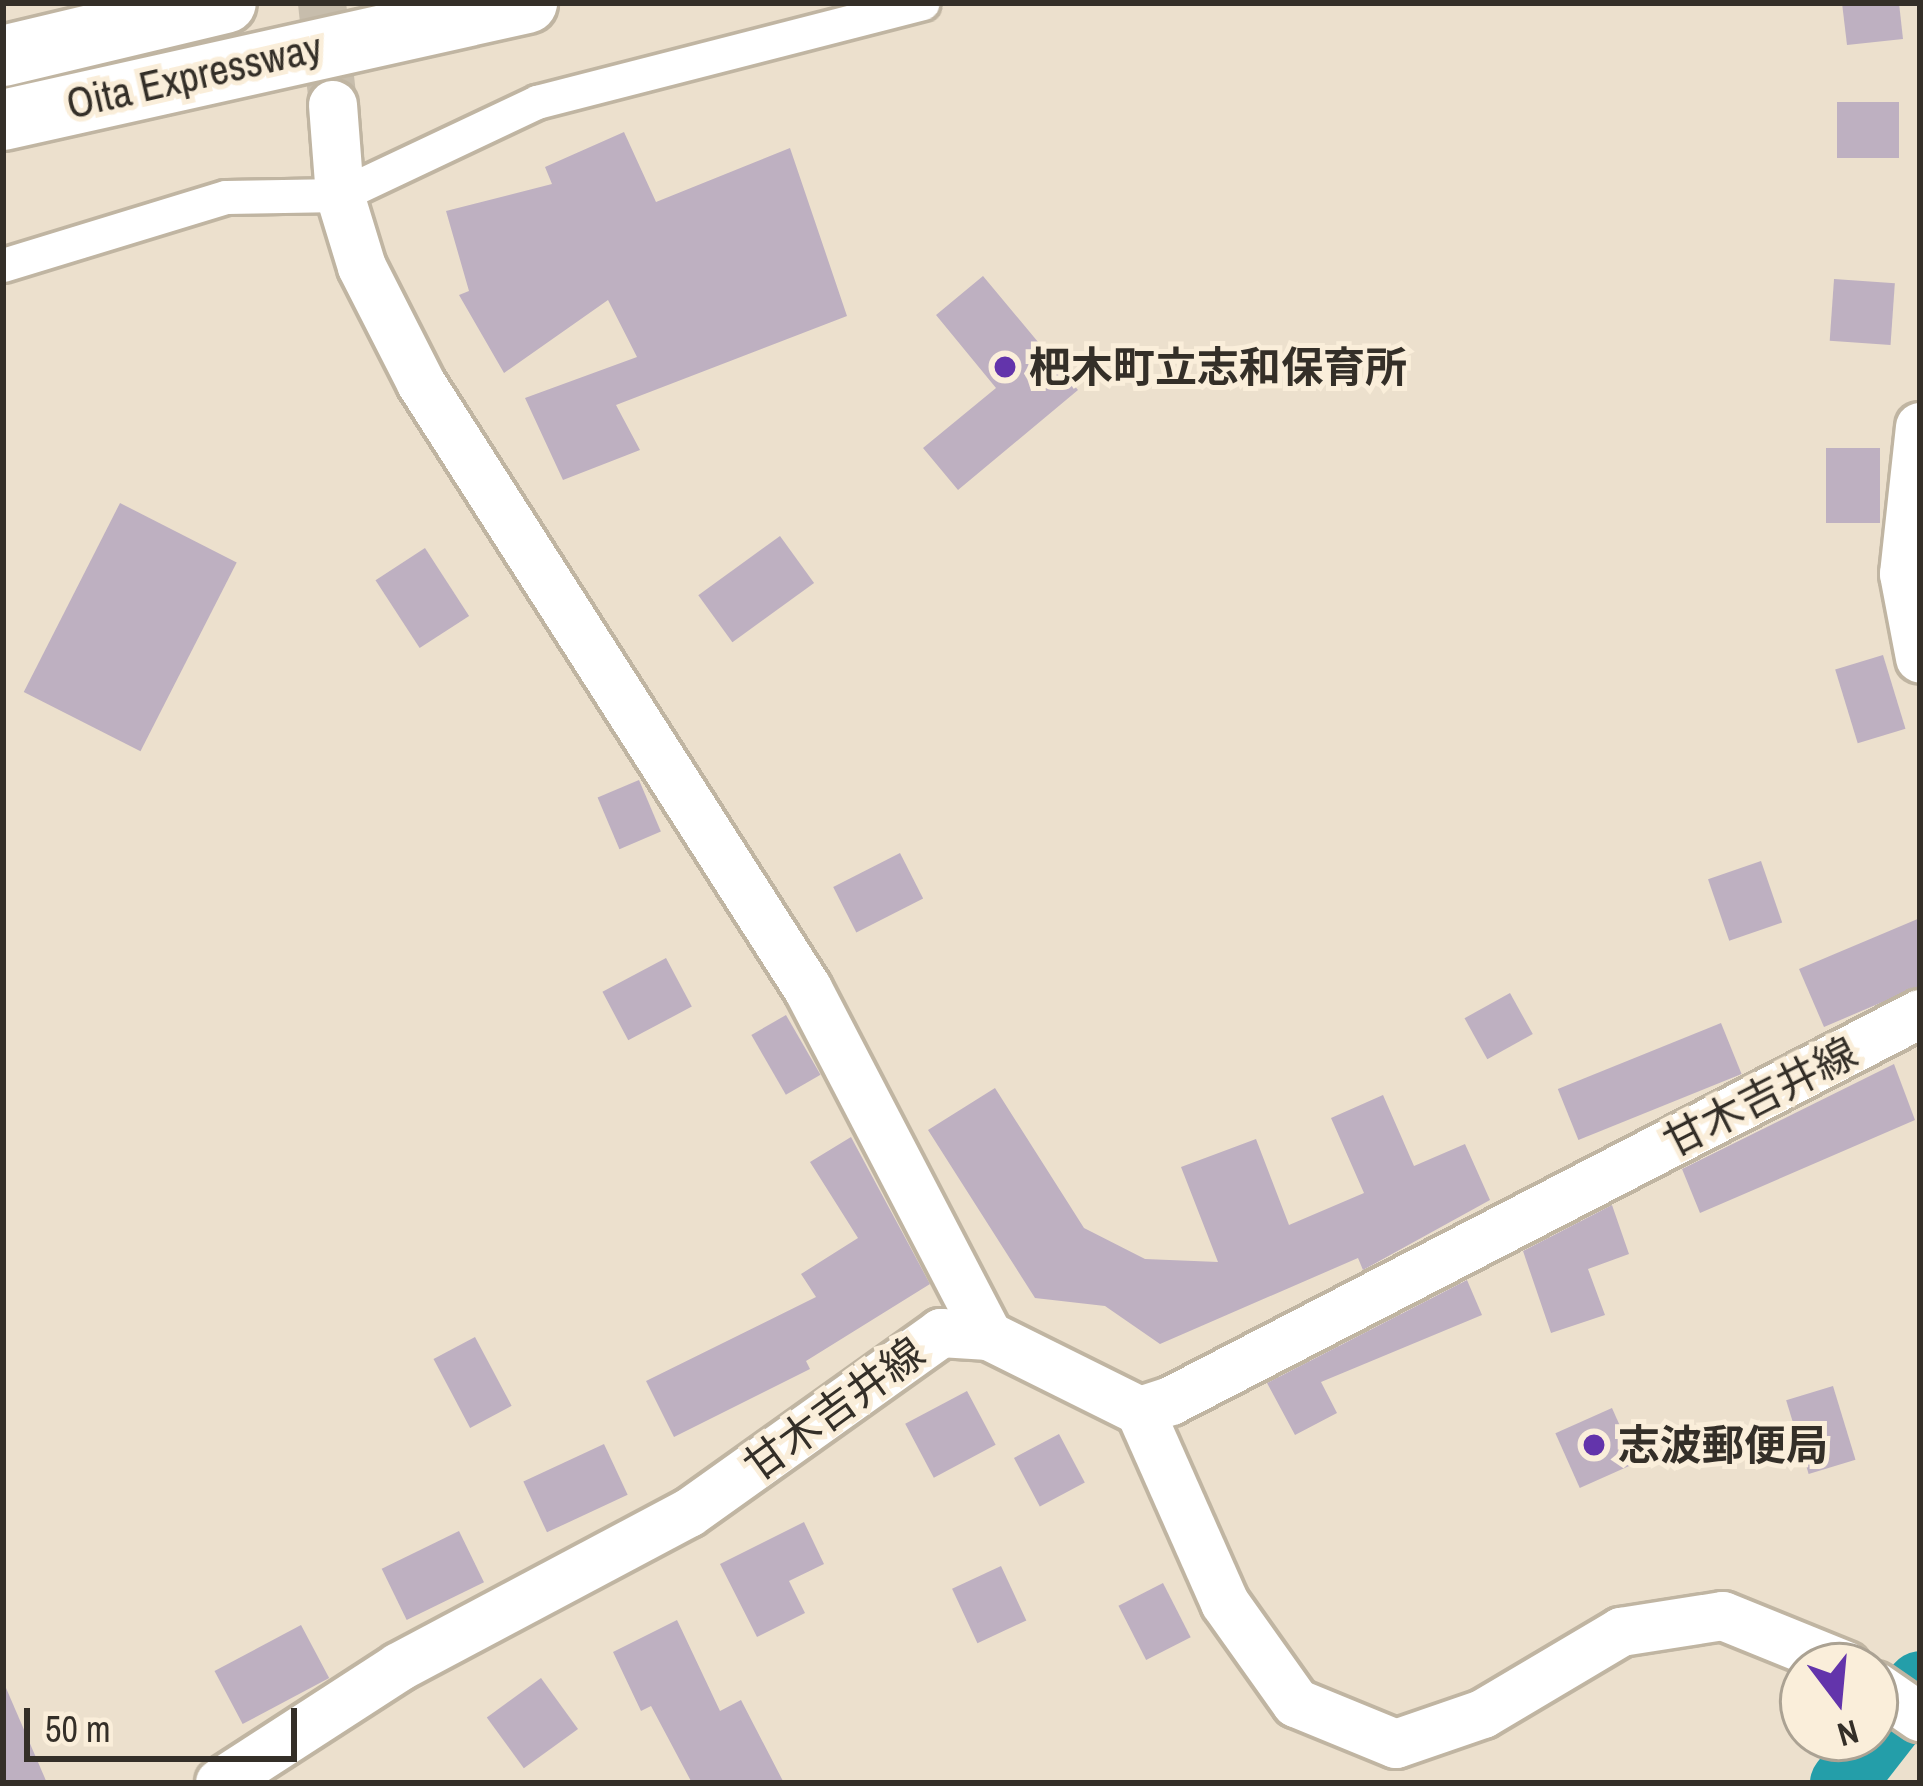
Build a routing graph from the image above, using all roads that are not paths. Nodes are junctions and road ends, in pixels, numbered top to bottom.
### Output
1 (226, 3) edge
2 (527, 3) edge
3 (922, 3) edge
4 (3, 56) edge
5 (333, 105) tunnel mouth
6 (3, 120) edge
7 (340, 195) junction
8 (3, 265) edge
9 (1920, 427) edge
10 (1920, 658) edge
11 (1920, 1014) edge
12 (988, 1336) junction
13 (1140, 1411) junction
14 (1793, 1642) edge
15 (220, 1783) edge

1 - 4 highway, Oita Expressway
2 - 6 highway, Oita Expressway
3 - 7 street
5 - 7 street
7 - 8 street
7 - 12 street
9 - 10 street
11 - 13 street, 甘木吉井線
12 - 13 street
12 - 15 street, 甘木吉井線
13 - 14 street

